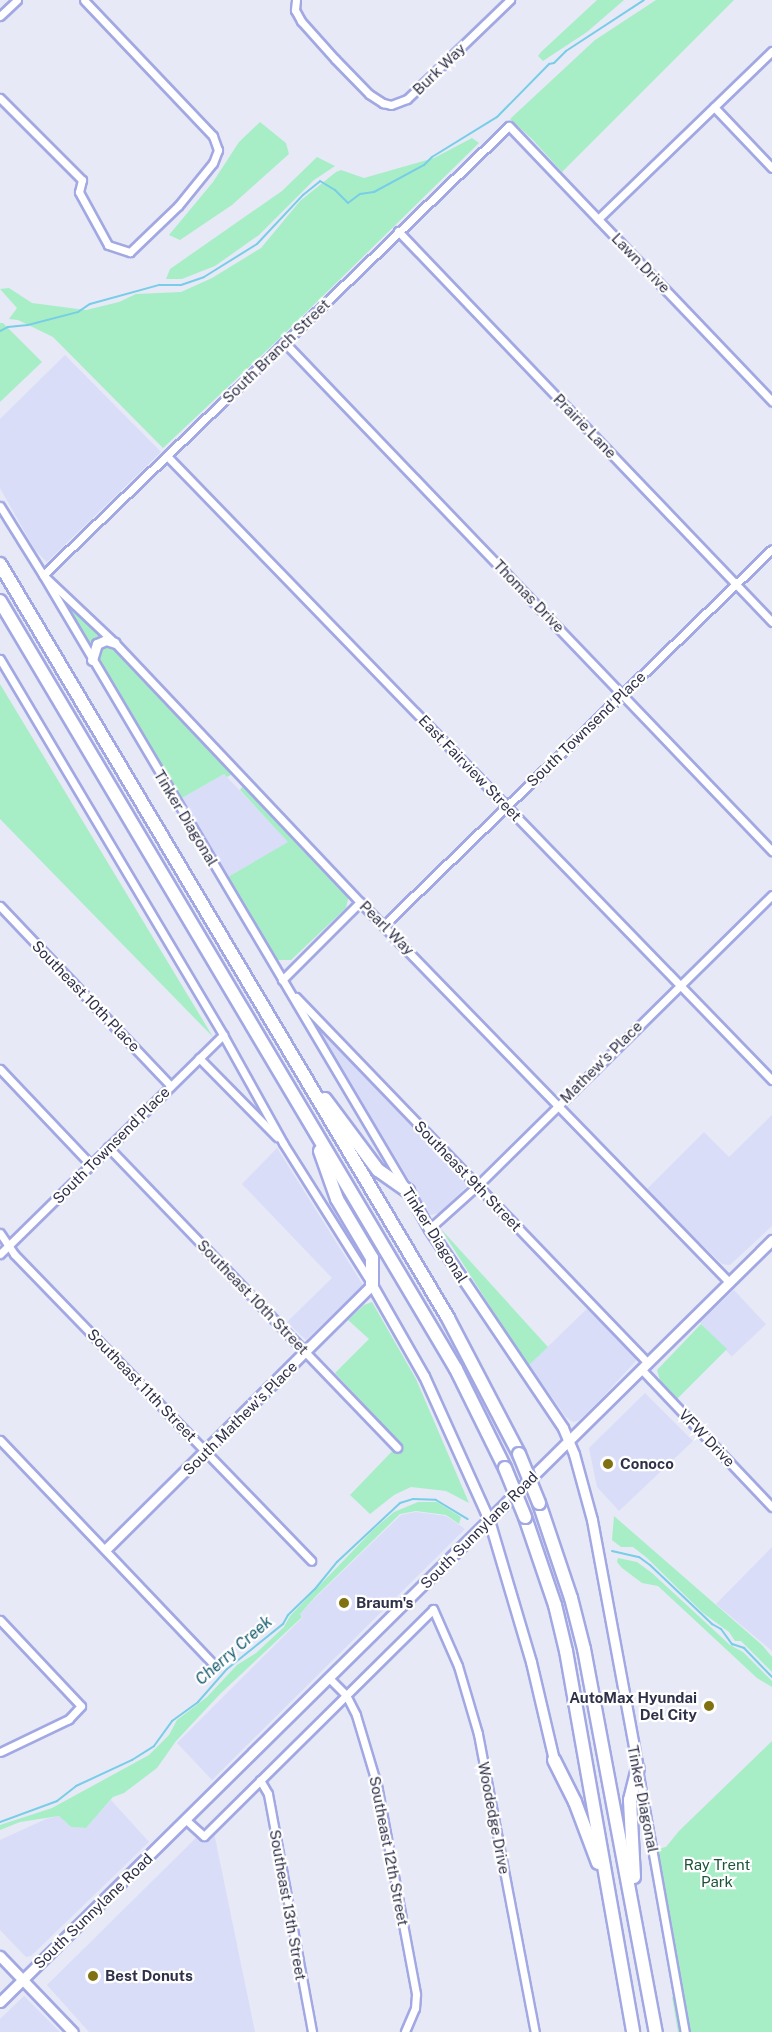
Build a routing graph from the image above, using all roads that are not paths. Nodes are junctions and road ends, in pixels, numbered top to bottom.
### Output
1 (17, 0) edge
2 (84, 0) edge
3 (296, 0) edge
4 (510, 0) edge
5 (0, 16) edge
6 (772, 51) edge
7 (0, 99) edge
8 (714, 107) junction
9 (509, 126) joint
10 (772, 168) edge
11 (598, 219) junction
12 (398, 231) junction
13 (285, 343) junction
14 (772, 401) edge
15 (168, 456) junction
16 (0, 506) edge
17 (772, 549) edge
18 (0, 564) edge
19 (43, 575) junction
20 (736, 584) junction
21 (0, 602) edge
22 (772, 622) edge
23 (115, 642) junction
24 (0, 659) edge
25 (92, 660) junction
26 (623, 694) junction
27 (507, 805) junction
28 (772, 851) edge
29 (772, 895) edge
30 (360, 902) junction
31 (0, 906) edge
32 (384, 925) junction
33 (282, 980) junction
34 (680, 985) junction
35 (288, 989) junction
36 (223, 1035) junction
37 (290, 1053) junction
38 (199, 1058) junction
39 (0, 1069) edge
40 (772, 1080) edge
41 (171, 1086) junction
42 (558, 1105) junction
43 (311, 1124) junction
44 (283, 1143) junction
45 (108, 1147) junction
46 (91, 1165) junction
47 (477, 1186) junction
48 (408, 1191) junction
49 (429, 1229) junction
50 (0, 1233) edge
51 (772, 1240) edge
52 (9, 1245) junction
53 (0, 1254) edge
54 (729, 1282) junction
55 (372, 1285) junction
56 (307, 1352) junction
57 (644, 1366) junction
58 (0, 1440) edge
59 (568, 1441) junction
60 (397, 1447) dead end
61 (206, 1451) junction
62 (772, 1507) edge
63 (489, 1521) junction
64 (106, 1549) junction
65 (311, 1561) dead end
66 (434, 1609) joint
67 (0, 1620) edge
68 (216, 1667) dead end
69 (330, 1678) junction
70 (346, 1695) junction
71 (0, 1752) edge
72 (554, 1760) joint
73 (638, 1769) junction
74 (260, 1780) junction
75 (186, 1820) junction
76 (608, 1889) junction
77 (637, 1926) junction
78 (0, 1956) edge
79 (22, 1980) junction
80 (0, 2002) edge
81 (73, 2032) edge
82 (312, 2032) edge
83 (405, 2032) edge
84 (535, 2032) edge
85 (633, 2032) edge
86 (656, 2032) edge
87 (685, 2032) edge

1 - 5 street
2 - 7 street
3 - 4 street, Burk Way
6 - 8 street
8 - 10 street
8 - 11 street
9 - 11 street, Lawn Drive
9 - 12 street, South Branch Street
11 - 14 street, Lawn Drive
12 - 13 street, South Branch Street
12 - 20 street, Prairie Lane
13 - 15 street, South Branch Street
13 - 26 street, Thomas Drive
15 - 19 street, South Branch Street
15 - 27 street, East Fairview Street
16 - 19 street, Tinker Diagonal
17 - 20 street, South Townsend Place
18 - 37 highway, Tinker Diagonal
19 - 23 street, Pearl Way
19 - 25 street, Tinker Diagonal
20 - 22 street, Prairie Lane
20 - 26 street, South Townsend Place
21 - 43 highway
23 - 25 street
23 - 30 street, Pearl Way
24 - 36 street
25 - 33 street, Tinker Diagonal
26 - 27 street, South Townsend Place
26 - 28 street, Thomas Drive
27 - 32 street, South Townsend Place
27 - 34 street, East Fairview Street
29 - 34 street, Mathew's Place
30 - 32 street, Pearl Way
30 - 33 street
31 - 41 street, Southeast 10th Place
32 - 42 street, Pearl Way
33 - 35 street, Tinker Diagonal
34 - 40 street, East Fairview Street
34 - 42 street, Mathew's Place
35 - 47 street, Southeast 9th Street
35 - 48 street, Tinker Diagonal
36 - 38 street, South Townsend Place
36 - 44 street
37 - 48 highway
37 - 77 highway, Tinker Diagonal, bridge
38 - 41 street, South Townsend Place
38 - 44 street
39 - 46 street
41 - 45 street, South Townsend Place
42 - 47 street, Mathew's Place
42 - 54 street, Pearl Way
43 - 55 highway
43 - 76 highway, bridge
44 - 55 street
45 - 46 street, South Townsend Place
45 - 56 street, Southeast 10th Street
46 - 52 street, South Townsend Place
47 - 49 street, Mathew's Place
47 - 57 street, Southeast 9th Street
48 - 49 street, Tinker Diagonal
49 - 59 street, Tinker Diagonal
50 - 52 street, Southeast 11th Street
51 - 54 street, South Sunnylane Road
52 - 53 street, South Townsend Place
52 - 61 street, Southeast 11th Street
54 - 57 street, South Sunnylane Road
55 - 56 street, South Mathew's Place
55 - 63 street
56 - 60 street, Southeast 10th Street
56 - 61 street, South Mathew's Place
57 - 59 street, South Sunnylane Road
57 - 62 street, VFW Drive
58 - 64 street
59 - 63 street, South Sunnylane Road
59 - 73 street, Tinker Diagonal
61 - 64 street, South Mathew's Place
61 - 65 street, Southeast 11th Street
63 - 69 street, South Sunnylane Road
63 - 72 street
64 - 68 street
66 - 70 street, South Sunnylane Road
66 - 84 street, Woodedge Drive
67 - 71 street
69 - 70 street, Southeast 12th Street
69 - 75 street, South Sunnylane Road
70 - 74 street, South Sunnylane Road
70 - 83 street, Southeast 12th Street
72 - 76 highway
73 - 77 highway
73 - 87 street, Tinker Diagonal
74 - 75 street, South Sunnylane Road
74 - 82 street, Southeast 13th Street
75 - 79 street, South Sunnylane Road
76 - 85 highway
77 - 86 highway, Tinker Diagonal
78 - 79 street
79 - 80 street, South Sunnylane Road
79 - 81 street

